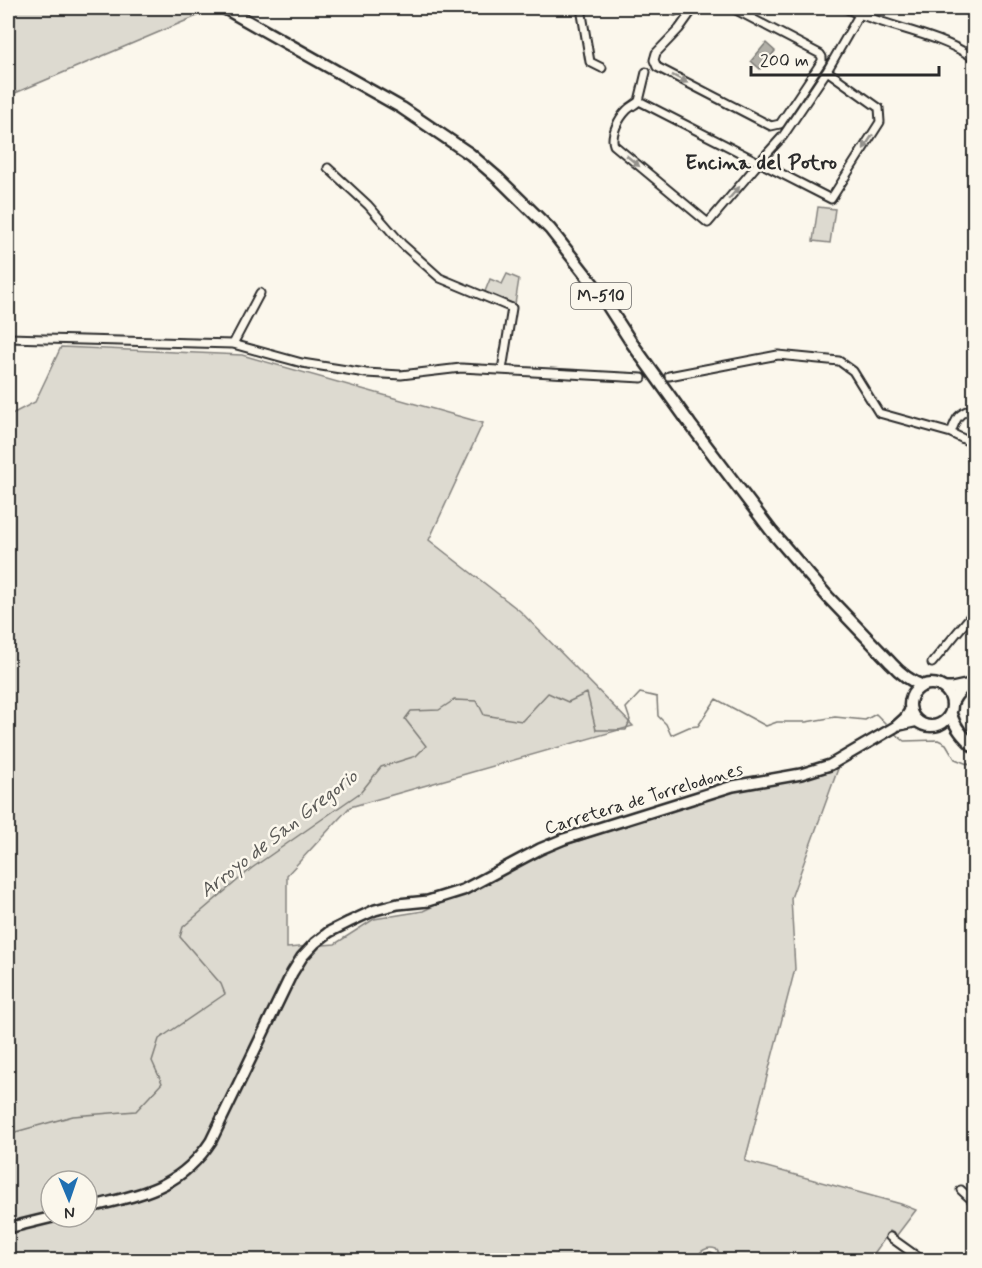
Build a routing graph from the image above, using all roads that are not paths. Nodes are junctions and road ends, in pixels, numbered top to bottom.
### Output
1 (224, 8) edge
2 (581, 8) edge
3 (694, 8) edge
4 (732, 8) edge
5 (845, 8) edge
6 (859, 15) junction
7 (975, 58) edge
8 (603, 68) dead end
9 (828, 71) junction
10 (645, 72) dead end
11 (639, 101) junction
12 (760, 163) junction
13 (328, 168) dead end
14 (260, 293) dead end
15 (8, 338) edge
16 (233, 344) junction
17 (502, 370) junction
18 (669, 376) dead end
19 (642, 378) dead end
20 (975, 408) edge
21 (951, 433) junction
22 (975, 444) edge
23 (975, 612) edge
24 (932, 663) dead end
25 (900, 672) junction
26 (971, 682) edge
27 (923, 686) junction
28 (944, 688) junction
29 (912, 696) junction
30 (952, 702) junction
31 (910, 710) junction
32 (951, 714) junction
33 (918, 722) junction
34 (941, 724) junction
35 (895, 727) junction
36 (960, 733) junction
37 (975, 747) edge
38 (961, 1190) dead end
39 (975, 1202) edge
40 (99, 1205) edge
41 (39, 1220) edge
42 (8, 1228) edge
43 (890, 1237) dead end
44 (710, 1257) dead end
45 (719, 1260) edge
46 (922, 1260) edge

1 - 25 main road, M-510
2 - 8 street
3 -> 4 street
5 - 6 street
6 - 7 street
6 - 9 street
9 - 12 street
9 -> 12 street
10 - 11 street
11 - 12 street
11 -> 12 street
13 - 17 street
14 - 16 street
15 - 16 street
16 - 17 street
17 - 19 street
18 - 21 street
20 - 21 street
21 - 22 street
23 - 24 street
25 - 27 main road, M-510
25 - 29 main road, M-510
26 - 28 main road
26 - 30 main road
27 - 28 main road, M-510
27 - 29 main road
28 - 30 main road
29 - 31 main road
30 - 32 main road
31 - 33 main road
31 - 35 main road, Carretera de Torrelodones
32 - 34 main road
32 - 36 main road
33 - 34 main road
33 - 35 main road, Carretera de Torrelodones
34 - 36 main road
35 - 40 main road, Carretera de Torrelodones
36 - 37 main road
38 - 39 street
41 - 42 main road
43 - 46 street
44 - 45 street

